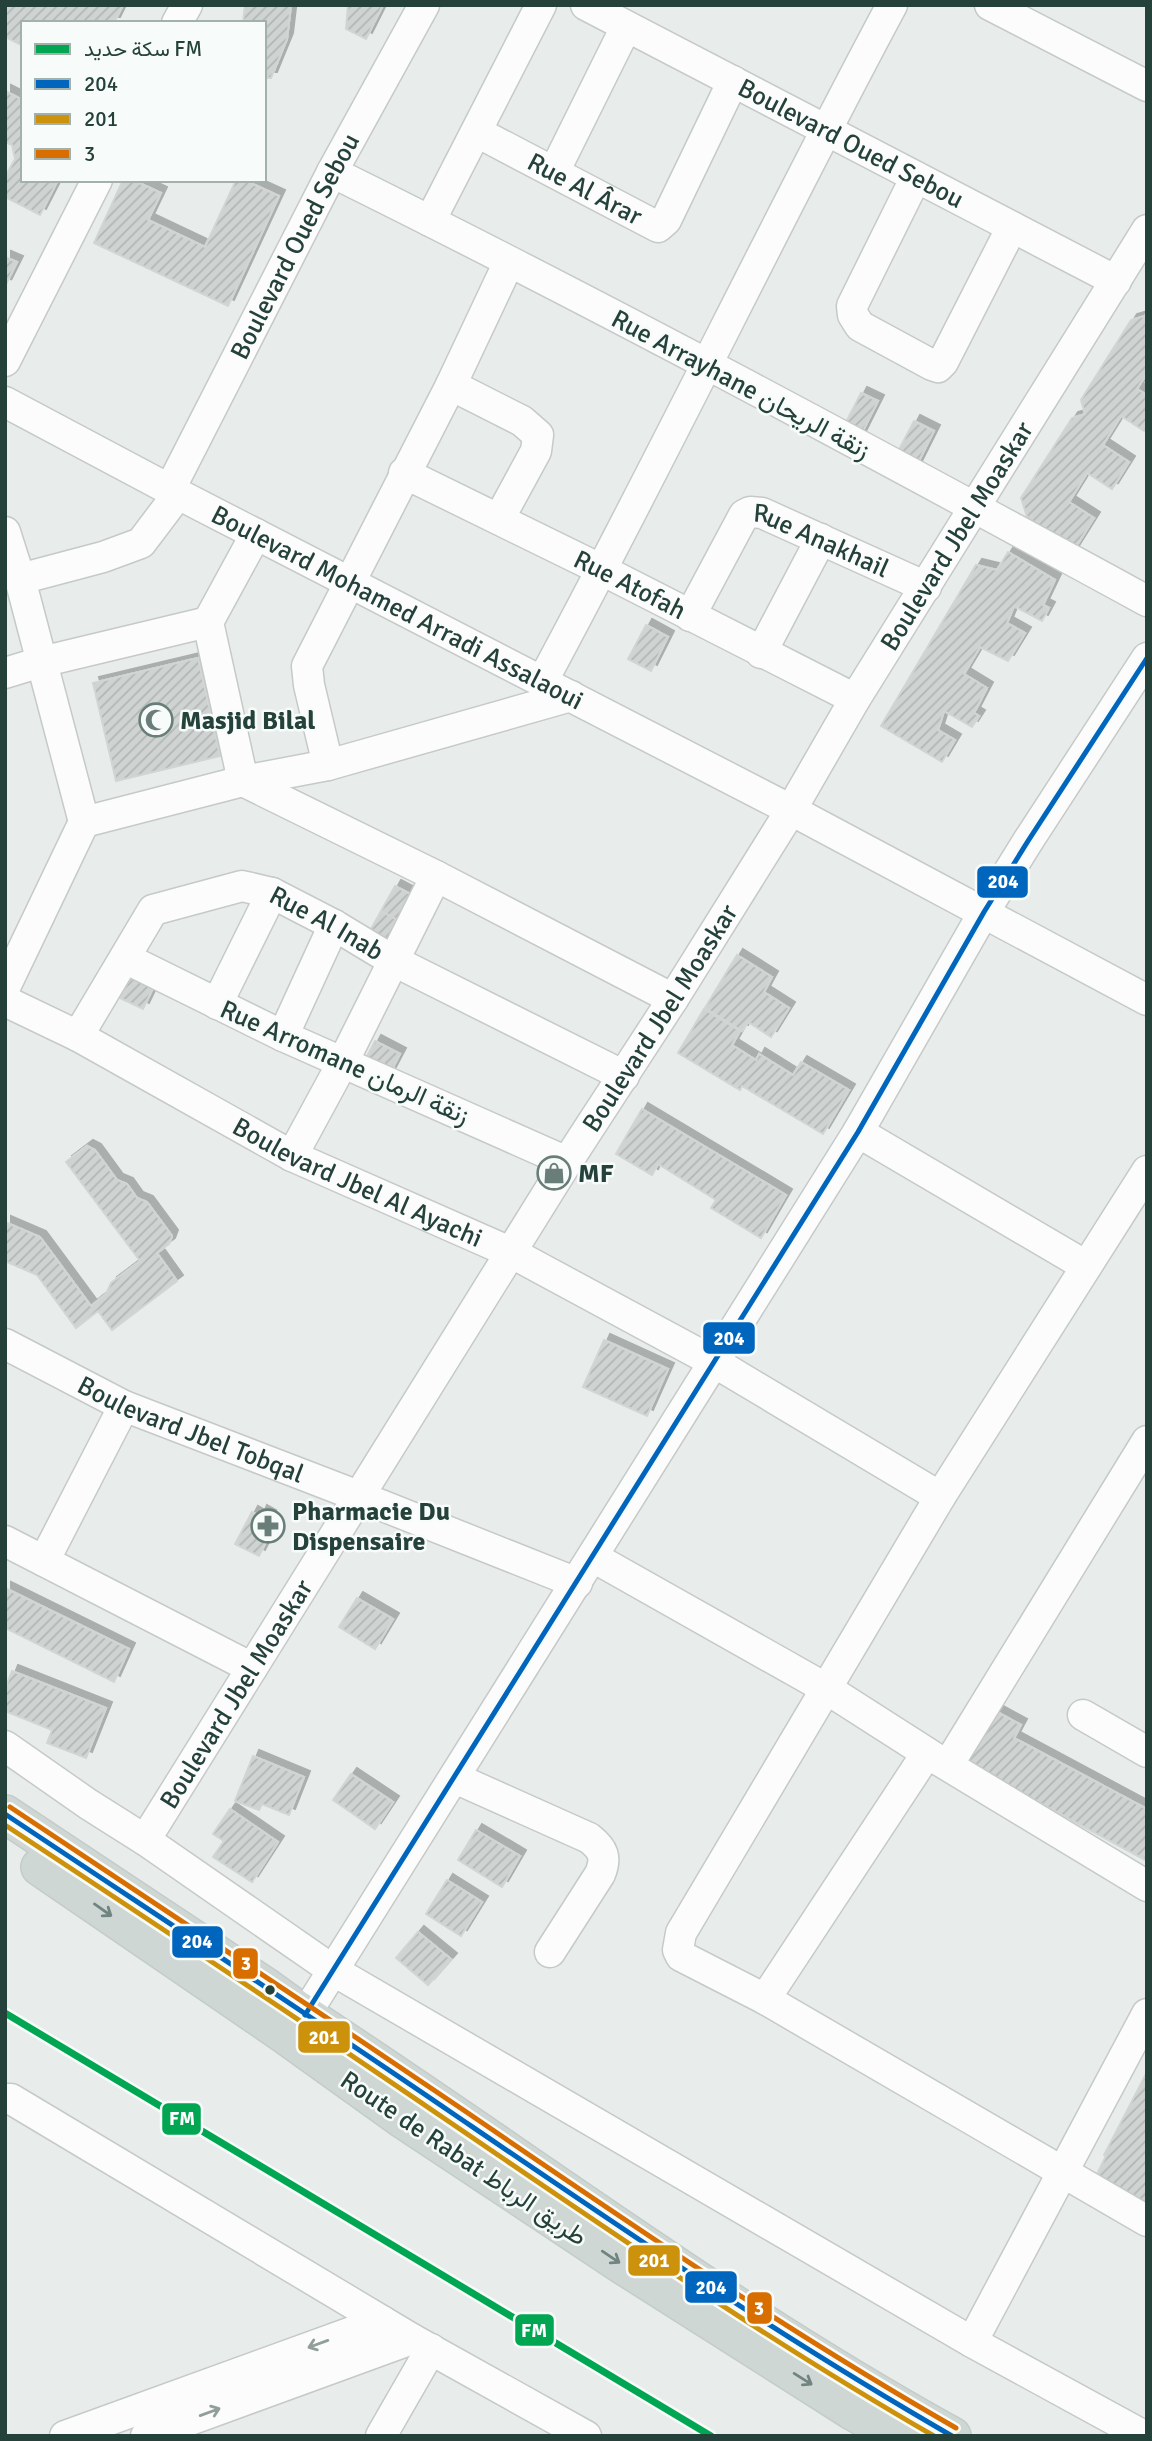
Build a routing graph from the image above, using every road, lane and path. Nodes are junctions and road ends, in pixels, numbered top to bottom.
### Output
1 (187, 5) edge
2 (424, 5) edge
3 (541, 5) edge
4 (586, 5) edge
5 (892, 5) edge
6 (990, 5) edge
7 (178, 21) edge
8 (626, 27) junction
9 (733, 81) junction
10 (1147, 86) edge
11 (826, 128) junction
12 (477, 132) junction
13 (331, 172) junction
14 (554, 172) junction
15 (916, 177) junction
16 (96, 182) edge
17 (430, 221) junction
18 (1012, 227) junction
19 (1147, 230) edge
20 (1139, 260) edge
21 (509, 262) junction
22 (1116, 281) junction
23 (5, 361) edge
24 (708, 366) junction
25 (451, 385) junction
26 (5, 402) edge
27 (404, 473) junction
28 (174, 491) junction
29 (975, 508) junction
30 (499, 519) junction
31 (5, 532) edge
32 (256, 534) junction
33 (821, 539) junction
34 (602, 570) junction
35 (20, 579) junction
36 (349, 582) junction
37 (926, 587) junction
38 (1147, 601) edge
39 (690, 616) junction
40 (208, 622) junction
41 (761, 653) junction
42 (41, 662) junction
43 (1146, 663) edge
44 (5, 673) edge
45 (542, 682) junction
46 (571, 696) junction
47 (855, 699) junction
48 (328, 765) junction
49 (243, 782) junction
50 (792, 810) junction
51 (84, 822) junction
52 (436, 876) junction
53 (272, 893) junction
54 (984, 912) junction
55 (334, 925) junction
56 (125, 958) junction
57 (393, 960) junction
58 (5, 987) edge
59 (673, 999) junction
60 (1147, 1000) edge
61 (5, 1001) edge
62 (217, 1004) junction
63 (78, 1036) junction
64 (283, 1036) junction
65 (343, 1062) junction
66 (624, 1076) junction
67 (858, 1132) junction
68 (292, 1156) junction
69 (567, 1162) junction
70 (1147, 1171) edge
71 (512, 1253) junction
72 (1086, 1266) junction
73 (5, 1344) edge
74 (714, 1362) junction
75 (124, 1406) junction
76 (1147, 1441) edge
77 (358, 1496) junction
78 (940, 1497) junction
79 (5, 1541) edge
80 (593, 1557) junction
81 (44, 1561) junction
82 (577, 1583) junction
83 (252, 1668) junction
84 (827, 1689) junction
85 (1083, 1715) dead end
86 (5, 1746) edge
87 (1147, 1752) edge
88 (937, 1759) junction
89 (455, 1778) junction
90 (5, 1814) edge
91 (145, 1840) junction
92 (5, 1844) edge
93 (1147, 1886) edge
94 (550, 1952) dead end
95 (334, 1971) junction
96 (765, 1999) junction
97 (1147, 2014) edge
98 (305, 2015) junction
99 (5, 2099) edge
100 (1063, 2172) junction
101 (1147, 2221) edge
102 (382, 2321) junction
103 (972, 2342) junction
104 (421, 2344) junction
105 (582, 2435) edge
106 (65, 2436) edge
107 (145, 2436) edge
108 (381, 2436) edge
109 (896, 2436) edge
110 (952, 2436) edge
111 (1144, 2436) edge

1 - 7 street
2 - 13 street, Boulevard Oued Sebou
3 - 12 street
4 - 8 street, Boulevard Oued Sebou
5 - 11 street
6 - 10 street
8 - 9 street, Boulevard Oued Sebou
8 - 14 street
9 - 11 street, Boulevard Oued Sebou
9 - 14 street, Rue Al Ârar
11 - 15 street, Boulevard Oued Sebou
11 - 24 street
12 - 14 street, Rue Al Ârar
12 - 17 street
13 - 17 street, Rue Arrayhane زنقة الريحان
13 - 28 street, Boulevard Oued Sebou
15 - 18 street, Boulevard Oued Sebou
15 - 18 street
16 - 23 street
17 - 21 street, Rue Arrayhane زنقة الريحان
18 - 22 street, Boulevard Oued Sebou
19 - 20 street, Boulevard Jbel Moaskar
20 - 22 street, Boulevard Jbel Moaskar
21 - 24 street, Rue Arrayhane زنقة الريحان
21 - 25 street
22 - 29 street, Boulevard Jbel Moaskar
24 - 29 street, Rue Arrayhane زنقة الريحان
24 - 34 street
25 - 27 street
25 - 30 street
26 - 28 street, Boulevard Mohamed Arradi Assalaoui
27 - 30 street, Rue Atofah
27 - 36 street
28 - 32 street, Boulevard Mohamed Arradi Assalaoui
28 - 35 street, Boulevard Oued Sebou
29 - 37 street, Boulevard Jbel Moaskar
29 - 38 street, Rue Arrayhane زنقة الريحان
30 - 34 street, Rue Atofah
31 - 35 street
32 - 36 street, Boulevard Mohamed Arradi Assalaoui
32 - 40 street
33 - 37 street, Rue Anakhail
33 - 39 street, Rue Anakhail
33 - 41 street
34 - 39 street, Rue Atofah
34 - 45 street
35 - 42 street
36 - 45 street, Boulevard Mohamed Arradi Assalaoui
36 - 48 street
37 - 47 street, Boulevard Jbel Moaskar
39 - 41 street, Rue Atofah
40 - 42 street
40 - 49 street
41 - 47 street, Rue Atofah
42 - 44 street
42 - 51 street
43 - 54 street
45 - 46 street, Boulevard Mohamed Arradi Assalaoui
46 - 48 street
46 - 50 street, Boulevard Mohamed Arradi Assalaoui
47 - 50 street, Boulevard Jbel Moaskar
48 - 49 street
49 - 51 street
49 - 52 street
50 - 54 street, Boulevard Mohamed Arradi Assalaoui
50 - 59 street, Boulevard Jbel Moaskar
51 - 58 street
52 - 57 street
52 - 59 street
53 - 55 street, Rue Al Inab
53 - 56 street, Rue Al Inab
53 - 62 street
54 - 60 street, Boulevard Mohamed Arradi Assalaoui
54 - 67 street
55 - 57 street, Rue Al Inab
55 - 64 street
56 - 62 street, Rue Arromane زنقة الرمان
56 - 63 street, Rue Al Inab
57 - 65 street
57 - 66 street, Rue Al Inab
59 - 66 street, Boulevard Jbel Moaskar
61 - 63 street, Boulevard Jbel Al Ayachi
62 - 64 street, Rue Arromane زنقة الرمان
63 - 68 street, Boulevard Jbel Al Ayachi
64 - 65 street, Rue Arromane زنقة الرمان
65 - 68 street
65 - 69 street, Rue Arromane زنقة الرمان
66 - 69 street, Boulevard Jbel Moaskar
67 - 72 street
67 - 74 street
68 - 71 street, Boulevard Jbel Al Ayachi
69 - 71 street, Boulevard Jbel Moaskar
70 - 72 street
71 - 74 street, Boulevard Jbel Al Ayachi
71 - 77 street, Boulevard Jbel Moaskar
72 - 78 street
73 - 75 street, Boulevard Jbel Tobqal
74 - 78 street, Boulevard Jbel Al Ayachi
74 - 80 street
75 - 77 street, Boulevard Jbel Tobqal
75 - 81 street
76 - 88 street
77 - 82 street, Boulevard Jbel Tobqal
77 - 83 street, Boulevard Jbel Moaskar
78 - 84 street
79 - 81 street
80 - 82 street
80 - 84 street
81 - 83 street
82 - 89 street
83 - 91 street, Boulevard Jbel Moaskar
84 - 88 street
84 - 96 street
85 - 87 street
86 - 91 street
88 - 93 street
88 - 96 street
89 - 94 street
89 - 95 street
90 - 98 main road, Route de Rabat طريق الرباط
91 - 95 street
92 -> 109 main road, Route de Rabat طريق الرباط
95 - 98 street
95 - 103 street
96 - 100 street
97 - 100 street
98 - 110 main road, Route de Rabat طريق الرباط
99 - 102 street
100 - 101 street
100 - 103 street
102 - 104 street
102 -> 106 street
103 - 111 street
104 - 105 street
107 -> 104 street
104 - 108 street

